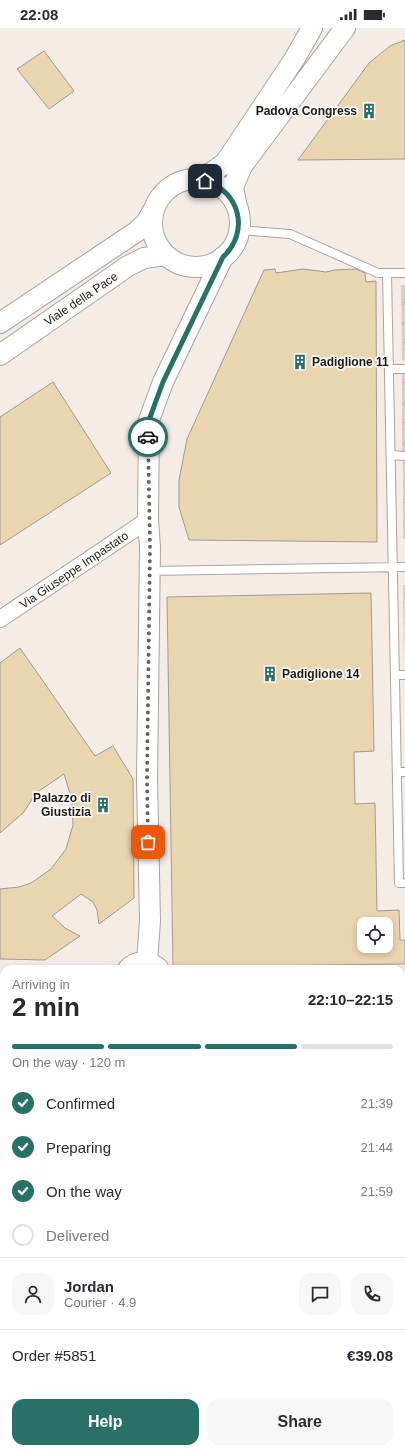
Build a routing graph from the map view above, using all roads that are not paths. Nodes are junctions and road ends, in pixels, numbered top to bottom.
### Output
1 (312, 28) edge
2 (320, 28) edge
3 (345, 28) edge
4 (295, 58) junction
5 (189, 180) junction
6 (155, 207) junction
7 (237, 210) junction
8 (239, 230) junction
9 (166, 255) junction
10 (223, 257) junction
11 (194, 267) junction
12 (387, 273) junction
13 (405, 273) edge
14 (201, 305) junction
15 (0, 323) edge
16 (0, 355) edge
17 (405, 368) edge
18 (389, 369) junction
19 (391, 455) junction
20 (405, 456) edge
21 (148, 520) junction
22 (393, 567) junction
23 (405, 567) edge
24 (150, 571) junction
25 (0, 619) edge
26 (395, 675) junction
27 (405, 675) edge
28 (401, 772) edge
29 (405, 883) edge
30 (134, 965) edge
31 (150, 965) edge
32 (153, 965) edge

1 - 4 street
2 - 4 street
3 - 7 street
4 - 5 street
5 - 6 street
5 - 7 street
6 - 9 street
6 - 15 street, Viale della Pace
7 - 8 street
8 - 10 street
8 - 12 lane
9 - 11 street
9 - 16 street, Viale della Pace
10 - 11 street
10 - 14 street
11 - 14 street
12 - 13 lane
12 - 18 lane
14 - 21 street
17 - 18 lane
18 - 19 lane
19 - 20 lane
19 - 22 lane
21 - 24 street
21 - 25 street, Via Giuseppe Impastato
22 - 23 lane
22 - 24 lane
22 - 26 lane
24 - 32 street
26 - 27 lane
26 - 28 lane
28 - 29 lane
30 - 31 street

